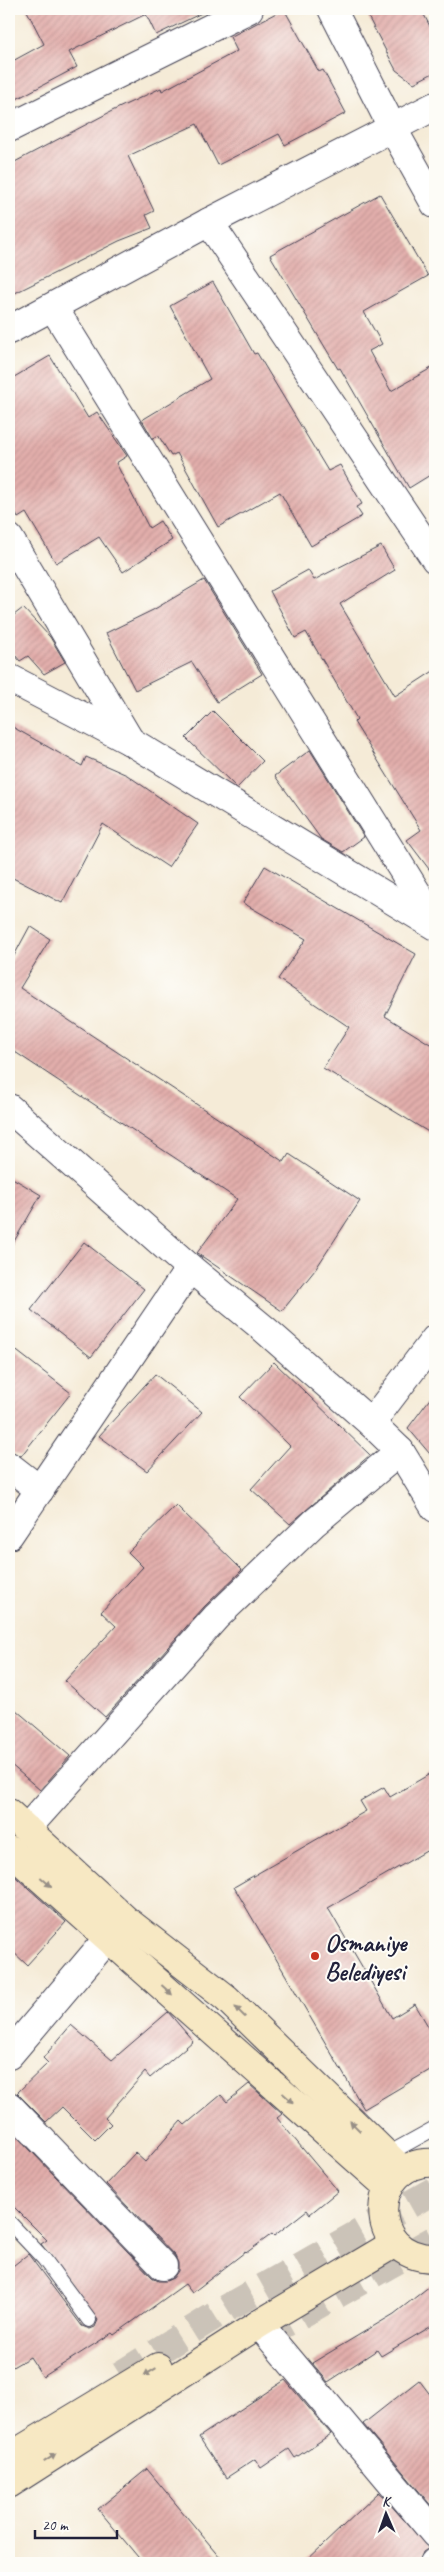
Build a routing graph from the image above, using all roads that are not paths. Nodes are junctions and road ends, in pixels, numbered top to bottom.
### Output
1 (250, 9) edge
2 (332, 9) edge
3 (435, 106) edge
4 (9, 128) edge
5 (393, 129) junction
6 (435, 204) edge
7 (209, 222) junction
8 (53, 307) junction
9 (9, 330) edge
10 (9, 538) edge
11 (435, 559) edge
12 (9, 678) edge
13 (130, 741) junction
14 (435, 922) edge
15 (435, 926) edge
16 (9, 1108) edge
17 (190, 1268) junction
18 (435, 1339) edge
19 (371, 1423) junction
20 (400, 1451) junction
21 (9, 1466) edge
22 (40, 1490) junction
23 (435, 1508) edge
24 (9, 1535) edge
25 (18, 1821) edge
26 (9, 1850) edge
27 (109, 1937) junction
28 (9, 2055) edge
29 (9, 2106) edge
30 (435, 2128) edge
31 (435, 2163) edge
32 (392, 2172) junction
33 (9, 2222) edge
34 (390, 2235) junction
35 (435, 2258) edge
36 (163, 2266) dead end
37 (90, 2320) dead end
38 (260, 2324) junction
39 (9, 2456) edge
40 (9, 2484) edge
41 (435, 2534) edge

1 - 4 street
2 - 5 street
3 - 5 street
5 - 6 street
5 - 7 street
7 - 8 street
7 - 11 street
8 - 9 street
8 - 14 street
10 - 13 street
12 - 13 street
13 - 15 street
16 - 17 street
17 - 19 street
17 - 22 street
18 - 19 street
19 - 20 street
20 - 23 street
20 - 25 street
21 - 22 street
22 - 24 street
32 -> 25 main road
26 -> 27 main road
27 - 28 street
27 -> 32 main road
29 - 36 street
30 - 32 lane
31 - 32 main road
32 - 34 main road
33 - 37 lane
34 - 35 main road
34 - 38 main road
34 -> 39 main road
40 -> 38 main road
38 - 41 street

